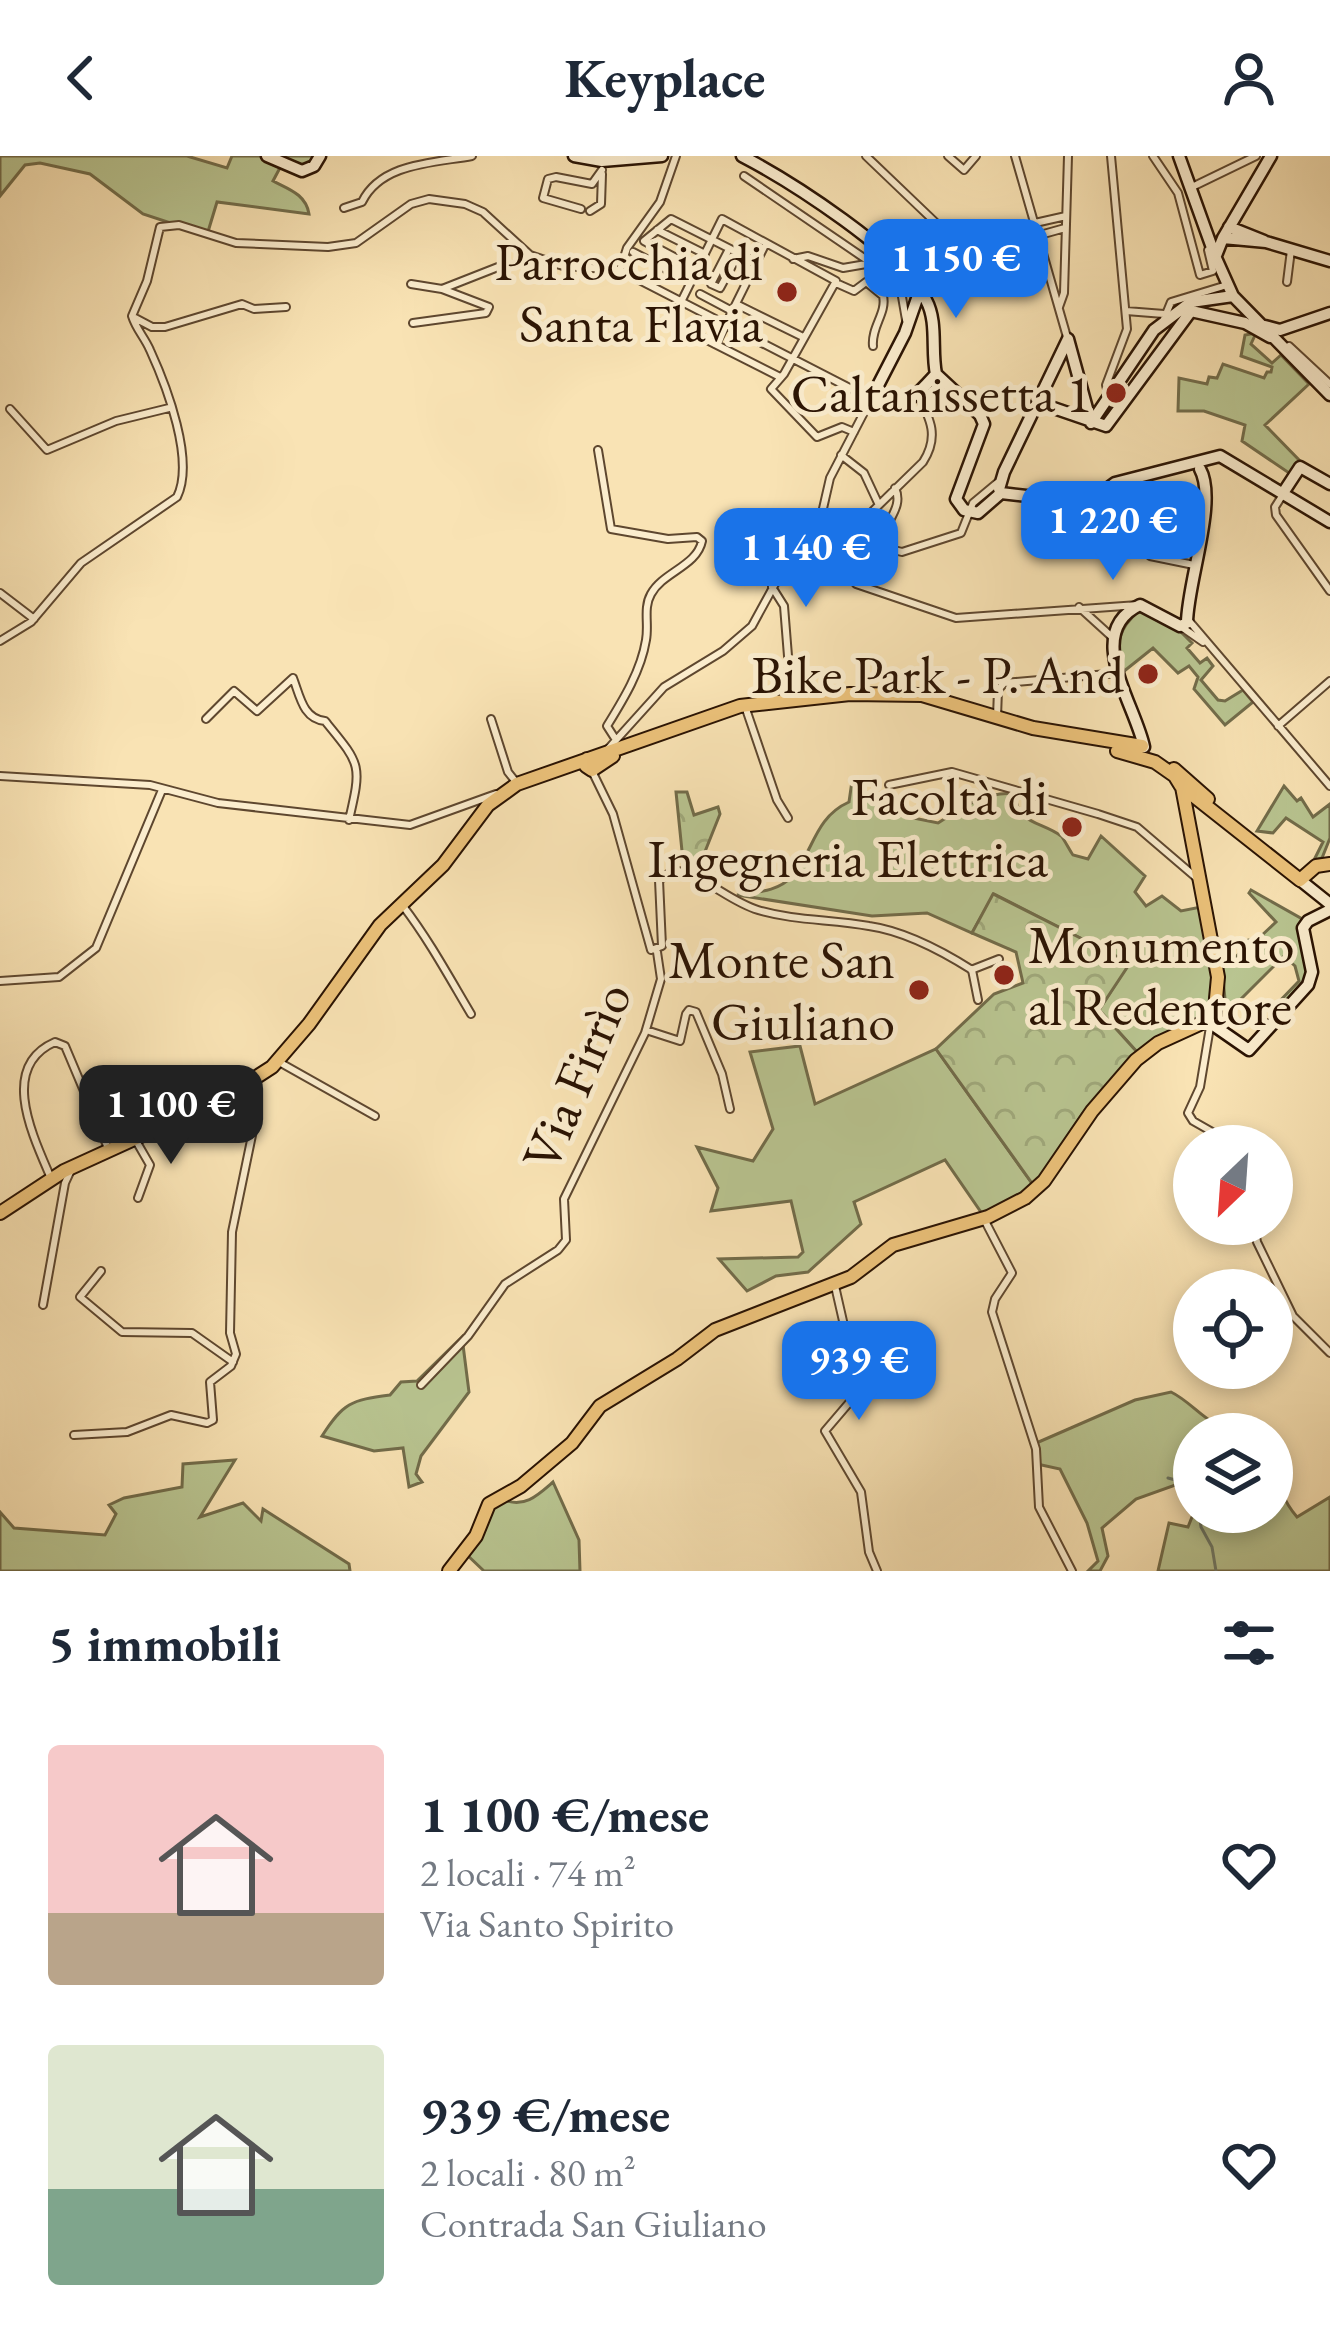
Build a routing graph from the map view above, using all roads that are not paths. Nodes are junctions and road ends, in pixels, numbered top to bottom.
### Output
1 (267, 156) edge
2 (320, 156) edge
3 (472, 156) edge
4 (574, 156) edge
5 (662, 156) edge
6 (676, 156) edge
7 (742, 156) edge
8 (866, 156) edge
9 (948, 156) edge
10 (1016, 156) edge
11 (1067, 156) edge
12 (1111, 156) edge
13 (1153, 156) edge
14 (1179, 156) edge
15 (1256, 156) edge
16 (1271, 156) edge
17 (975, 157) edge
18 (602, 165) junction
19 (744, 176) dead end
20 (1190, 188) junction
21 (344, 208) dead end
22 (1066, 216) junction
23 (1035, 224) junction
24 (1065, 229) junction
25 (657, 230) junction
26 (1038, 235) junction
27 (1217, 236) junction
28 (712, 240) junction
29 (765, 245) junction
30 (1292, 248) junction
31 (730, 249) junction
32 (633, 252) dead end
33 (739, 253) junction
34 (705, 254) junction
35 (794, 259) junction
36 (545, 260) junction
37 (1330, 261) edge
38 (756, 262) junction
39 (872, 263) junction
40 (1214, 265) junction
41 (620, 270) junction
42 (694, 275) junction
43 (836, 282) junction
44 (1287, 282) dead end
45 (411, 284) dead end
46 (712, 284) junction
47 (442, 289) junction
48 (920, 290) junction
49 (1230, 291) junction
50 (700, 294) dead end
51 (681, 302) junction
52 (286, 307) dead end
53 (734, 307) junction
54 (1059, 308) junction
55 (1126, 311) junction
56 (1330, 313) edge
57 (1239, 314) junction
58 (132, 316) junction
59 (413, 323) dead end
60 (1160, 324) junction
61 (726, 325) junction
62 (1127, 329) junction
63 (905, 333) junction
64 (1271, 333) junction
65 (803, 337) junction
66 (703, 338) dead end
67 (1068, 339) junction
68 (716, 344) junction
69 (873, 346) dead end
70 (1134, 357) junction
71 (792, 358) junction
72 (936, 374) junction
73 (1144, 376) junction
74 (782, 377) junction
75 (1330, 384) edge
76 (918, 395) junction
77 (1330, 395) edge
78 (1114, 398) junction
79 (871, 399) junction
80 (1039, 403) junction
81 (169, 408) junction
82 (10, 409) dead end
83 (1091, 423) junction
84 (854, 432) junction
85 (598, 450) dead end
86 (842, 455) junction
87 (1198, 466) junction
88 (1330, 484) edge
89 (1003, 487) junction
90 (895, 488) junction
91 (1283, 493) junction
92 (878, 503) junction
93 (968, 513) junction
94 (1202, 521) junction
95 (1330, 522) edge
96 (1114, 536) dead end
97 (1152, 544) junction
98 (1194, 565) junction
99 (772, 587) junction
100 (1330, 591) edge
101 (0, 592) edge
102 (1140, 605) junction
103 (1079, 607) junction
104 (34, 619) junction
105 (1182, 619) junction
106 (1113, 637) junction
107 (0, 641) edge
108 (788, 656) dead end
109 (1119, 673) junction
110 (1330, 681) edge
111 (747, 712) junction
112 (997, 717) junction
113 (206, 719) dead end
114 (491, 719) dead end
115 (1277, 726) junction
116 (1140, 750) junction
117 (1163, 761) junction
118 (597, 762) junction
119 (0, 776) edge
120 (517, 784) junction
121 (890, 784) dead end
122 (1330, 786) edge
123 (163, 789) junction
124 (500, 794) junction
125 (1185, 794) junction
126 (1208, 803) junction
127 (461, 808) junction
128 (788, 818) dead end
129 (349, 820) junction
130 (474, 822) junction
131 (1330, 864) edge
132 (1300, 880) junction
133 (1203, 884) junction
134 (401, 904) junction
135 (1330, 907) edge
136 (656, 951) junction
137 (999, 959) dead end
138 (970, 969) junction
139 (0, 981) edge
140 (978, 1000) dead end
141 (471, 1014) dead end
142 (1209, 1023) junction
143 (646, 1030) junction
144 (278, 1061) junction
145 (248, 1085) junction
146 (730, 1109) dead end
147 (376, 1116) dead end
148 (1201, 1125) edge
149 (134, 1139) junction
150 (109, 1151) junction
151 (72, 1168) junction
152 (51, 1179) junction
153 (138, 1198) dead end
154 (0, 1213) edge
155 (985, 1217) junction
156 (1258, 1245) edge
157 (101, 1271) dead end
158 (835, 1284) junction
159 (43, 1305) dead end
160 (1330, 1353) edge
161 (233, 1362) junction
162 (421, 1385) dead end
163 (74, 1436) dead end
164 (449, 1571) edge
165 (877, 1571) edge
166 (1072, 1571) edge

1 - 2 main road
3 - 21 street
4 - 18 main road
5 - 18 main road
6 - 41 street
7 - 48 main road
8 - 48 street
9 - 17 street
10 - 23 street
11 - 22 street
12 - 55 street
13 - 40 street
14 - 20 main road
15 - 20 street
16 - 27 main road
18 - 18 street
19 - 39 street
20 - 27 main road
22 - 23 street
22 - 24 street
23 - 26 street
24 - 26 street
24 - 54 street
25 - 28 street
25 - 34 street
25 - 42 street
26 - 54 street
27 - 30 main road
27 - 40 main road
28 - 29 street
28 - 31 street
28 - 34 street
29 - 35 street
29 - 38 street
30 - 37 main road
30 - 44 street
31 - 33 street
31 - 46 street
32 - 42 street
33 - 38 street
33 - 46 street
34 - 42 street
35 - 39 street
35 - 43 street
36 - 41 street
36 - 47 street
36 - 58 street
38 - 53 street
39 - 63 street
40 - 49 main road
41 - 51 street
42 - 46 street
42 - 51 street
43 - 65 street
43 - 69 street
45 - 47 street
47 - 59 street
48 - 63 main road
48 - 72 main road
49 - 57 main road
49 - 60 main road
50 - 53 street
51 - 61 street
52 - 58 street
53 - 61 street
53 - 65 street
54 - 67 street
55 - 60 street
55 - 62 street
56 - 64 main road
57 - 64 main road
57 - 64 main road
57 - 73 main road
58 - 81 street
60 - 62 street
60 - 70 main road
61 - 68 street
61 - 71 street
62 - 78 street
63 - 79 main road
64 - 75 street
64 - 77 main road
65 - 71 street
66 - 68 street
67 - 80 main road
67 - 83 main road
68 - 74 street
70 - 73 street
70 - 78 main road
71 - 74 street
71 - 79 street
72 - 76 main road
72 - 93 main road
73 - 78 main road
74 - 84 street
76 - 79 main road
76 - 90 street
78 - 83 main road
78 - 83 main road
79 - 84 street
80 - 83 main road
80 - 89 main road
81 - 82 street
81 - 104 street
84 - 86 street
85 - 118 street
86 - 92 street
86 - 99 street
87 - 89 main road
87 - 91 main road
87 - 94 main road
88 - 91 main road
89 - 93 street
89 - 93 main road
90 - 92 street
90 - 93 street
91 - 95 main road
91 - 100 street
92 - 103 street
94 - 97 street
94 - 98 main road
96 - 97 street
97 - 98 street
98 - 105 main road
99 - 108 street
99 - 118 street
101 - 104 street
102 - 103 street
102 - 105 main road
102 - 106 main road
103 - 106 street
104 - 107 street
105 - 115 street
106 - 109 main road
109 - 112 street
109 - 116 main road
110 - 115 street
111 - 116 main road
111 - 118 main road
111 - 128 street
112 - 116 main road
112 - 118 main road
113 - 129 street
114 - 120 street
115 - 122 street
116 - 117 main road
116 - 125 main road
117 - 125 main road
117 - 126 main road
118 - 120 main road
118 - 136 street
119 - 123 street
120 - 124 main road
121 - 133 street
123 - 129 street
123 - 139 street
124 - 127 street
124 - 130 main road
125 - 126 main road
125 - 126 main road
125 - 133 main road
126 - 132 main road
127 - 129 street
127 - 130 street
130 - 134 main road
131 - 132 main road
132 - 135 main road
133 - 142 main road
134 - 141 street
134 - 144 main road
135 - 142 main road
136 - 138 street, Via Firrìo
136 - 143 street, Via Firrìo
137 - 138 street
138 - 140 street
142 - 148 street
142 - 155 main road
143 - 146 street
143 - 162 street, Via Firrìo
144 - 145 main road
144 - 147 street
145 - 149 main road
145 - 161 street
149 - 150 main road
149 - 153 street
150 - 151 main road
150 - 152 street
151 - 152 main road
151 - 159 street
152 - 154 main road
155 - 158 main road
155 - 166 street
156 - 160 street
157 - 161 street
158 - 164 main road
158 - 165 street
161 - 163 street

